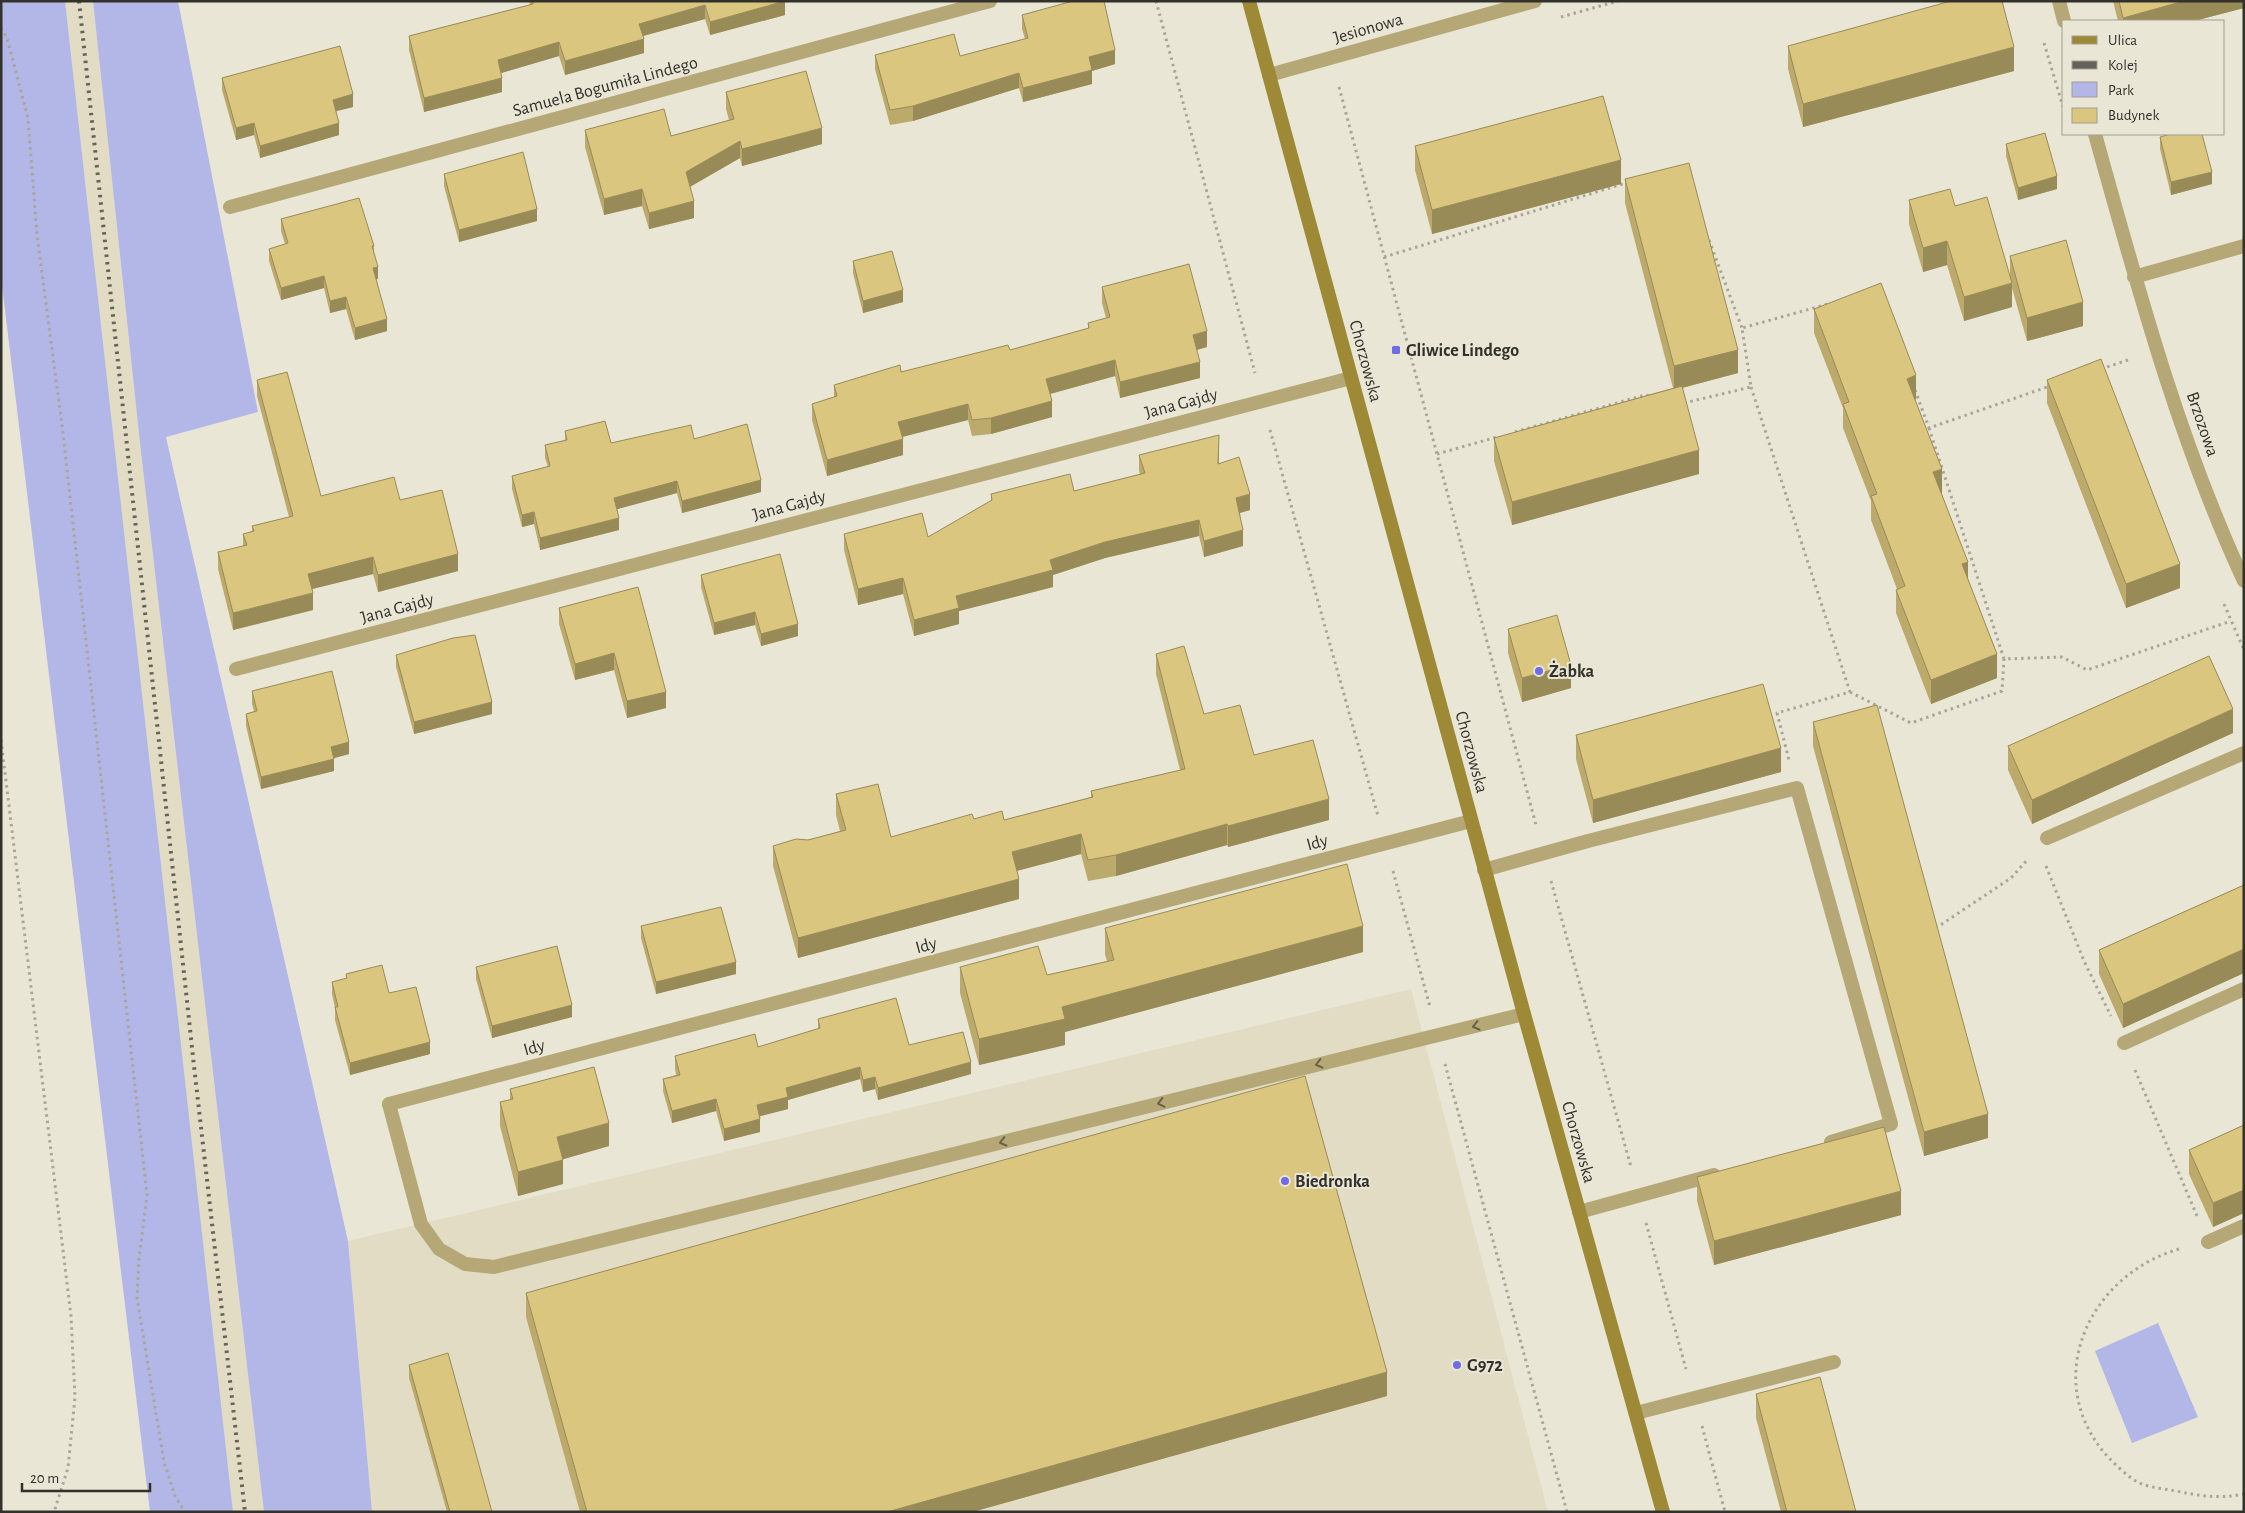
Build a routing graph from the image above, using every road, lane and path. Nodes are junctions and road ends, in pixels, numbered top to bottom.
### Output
1 (990, 1) edge
2 (1156, 1) edge
3 (1249, 1) edge
4 (1535, 1) edge
5 (2059, 1) edge
6 (2064, 20) edge
7 (1, 28) edge
8 (2043, 38) dead end
9 (1269, 75) junction
10 (1337, 78) dead end
11 (2062, 103) edge
12 (2096, 135) edge
13 (1635, 180) edge
14 (230, 208) dead end
15 (1708, 238) edge
16 (2244, 246) edge
17 (1384, 257) junction
18 (2134, 277) junction
19 (1832, 303) edge
20 (1742, 328) junction
21 (2136, 357) dead end
22 (2098, 370) edge
23 (1351, 378) junction
24 (1912, 382) edge
25 (2051, 386) edge
26 (1751, 387) junction
27 (1654, 397) edge
28 (1262, 401) junction
29 (1682, 403) edge
30 (1929, 428) junction
31 (1512, 433) edge
32 (1503, 435) edge
33 (1436, 454) junction
34 (2244, 581) edge
35 (2232, 621) dead end
36 (2004, 659) junction
37 (236, 669) dead end
38 (1850, 692) junction
39 (1, 740) edge
40 (2244, 753) edge
41 (1797, 788) junction
42 (1471, 822) junction
43 (2043, 843) junction
44 (1386, 844) junction
45 (1544, 854) junction
46 (1484, 870) junction
47 (1933, 927) edge
48 (2244, 989) edge
49 (1524, 1014) junction
50 (1437, 1036) junction
51 (2124, 1043) junction
52 (1814, 1146) edge
53 (1728, 1171) edge
54 (1639, 1197) junction
55 (1580, 1212) junction
56 (2244, 1226) edge
57 (2208, 1242) junction
58 (1834, 1362) dead end
59 (1694, 1398) junction
60 (1636, 1413) junction
61 (2244, 1494) edge
62 (54, 1512) edge
63 (185, 1512) edge
64 (1567, 1512) edge
65 (1663, 1512) edge
66 (1725, 1512) edge

1 - 14 street, Samuela Bogumiła Lindego
2 - 28 path
3 - 9 main road, Chorzowska
4 - 9 street, Jesionowa
5 - 6 street
7 - 63 path
8 - 11 path
9 - 23 main road, Chorzowska
10 - 17 path
12 - 18 street, Brzozowa
13 - 17 path
15 - 20 path
16 - 18 street
17 - 33 path
18 - 34 street, Brzozowa
19 - 20 path
20 - 26 path
21 - 22 path
23 - 28 street, Jana Gajdy
23 - 42 main road, Chorzowska
24 - 30 path
25 - 30 path
26 - 29 path
26 - 38 path
27 - 31 path
28 - 37 street, Jana Gajdy
28 - 44 path
30 - 36 path
32 - 33 path
33 - 45 path
35 - 36 path
36 - 38 path
38 - 41 path
39 - 62 path
40 - 43 street
41 - 45 street
41 - 52 street
42 - 44 street, Idy
42 - 46 main road, Chorzowska
43 - 47 path
43 - 51 path
44 - 50 path
50 -> 44 street, Idy
45 - 46 street
45 - 54 path
46 - 49 main road, Chorzowska
48 - 51 street
49 -> 50 street
49 - 55 main road, Chorzowska
50 - 64 path
51 - 57 path
53 - 54 street
54 - 55 street
54 - 59 path
55 - 60 main road, Chorzowska
56 - 57 street
57 - 61 path
58 - 59 street
59 - 60 street
59 - 66 path
60 - 65 main road, Chorzowska

